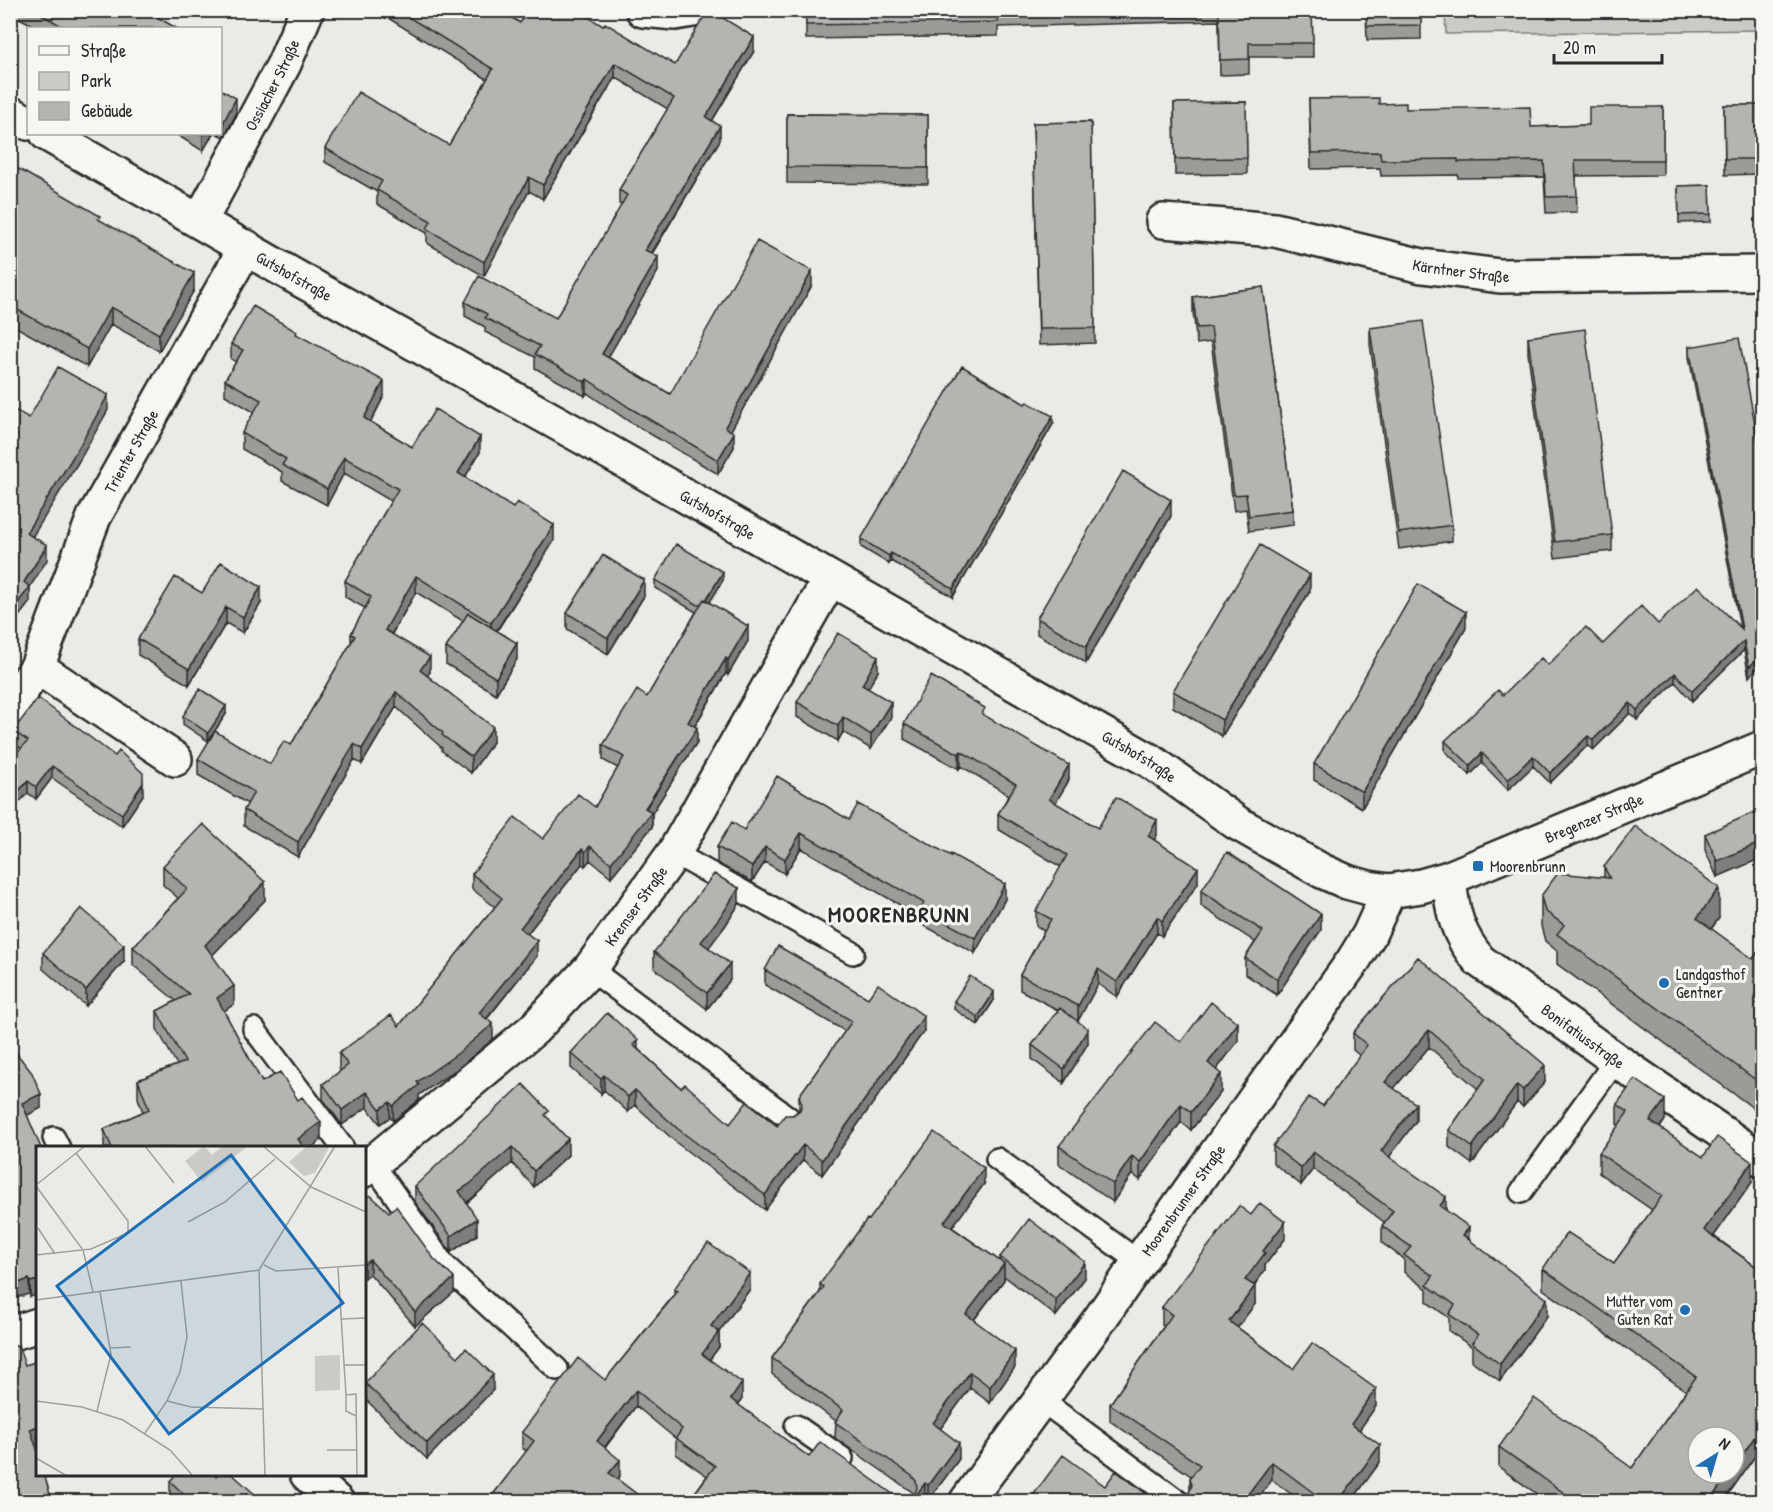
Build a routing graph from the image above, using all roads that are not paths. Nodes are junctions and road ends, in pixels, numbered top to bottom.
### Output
1 (307, 10) edge
2 (643, 10) edge
3 (693, 10) edge
4 (10, 113) edge
5 (27, 122) edge
6 (49, 135) edge
7 (200, 221) junction
8 (1163, 221) dead end
9 (246, 247) junction
10 (1762, 273) edge
11 (830, 579) junction
12 (37, 667) junction
13 (11, 707) edge
14 (1762, 748) edge
15 (175, 759) dead end
16 (674, 853) junction
17 (1449, 878) junction
18 (1389, 891) junction
19 (853, 953) dead end
20 (590, 969) junction
21 (254, 1029) dead end
22 (1616, 1060) junction
23 (789, 1118) edge
24 (342, 1146) edge
25 (997, 1159) dead end
26 (1762, 1160) edge
27 (369, 1167) edge
28 (1521, 1192) dead end
29 (1139, 1262) junction
30 (36, 1326) edge
31 (10, 1334) edge
32 (557, 1369) dead end
33 (1041, 1400) junction
34 (796, 1426) dead end
35 (855, 1467) edge
36 (309, 1476) edge
37 (337, 1502) edge
38 (966, 1502) edge
39 (1179, 1502) edge

1 - 7 street, Ossiacher Straße
2 - 3 street
4 - 5 street
6 - 7 street, Gutshofstraße
7 - 9 street, Gutshofstraße
8 - 10 street, Kärntner Straße
9 - 11 street, Gutshofstraße
9 - 12 street, Trienter Straße
11 - 16 street, Kremser Straße
11 - 18 street, Gutshofstraße
12 - 13 street, Trienter Straße
12 - 15 street
14 - 17 street, Bregenzer Straße
16 - 19 lane
16 - 20 street, Kremser Straße
17 - 18 street, Bregenzer Straße
17 - 22 street, Bonifatiusstraße
18 - 29 street, Moorenbrunner Straße
20 - 23 lane
20 - 27 street, Kremser Straße
21 - 24 lane
22 - 26 street, Bonifatiusstraße
22 - 28 lane
25 - 29 lane
27 - 32 lane
29 - 33 street, Moorenbrunner Straße
30 - 31 street
33 - 38 street, Moorenbrunner Straße
33 - 39 lane
34 - 35 lane
36 - 37 street

